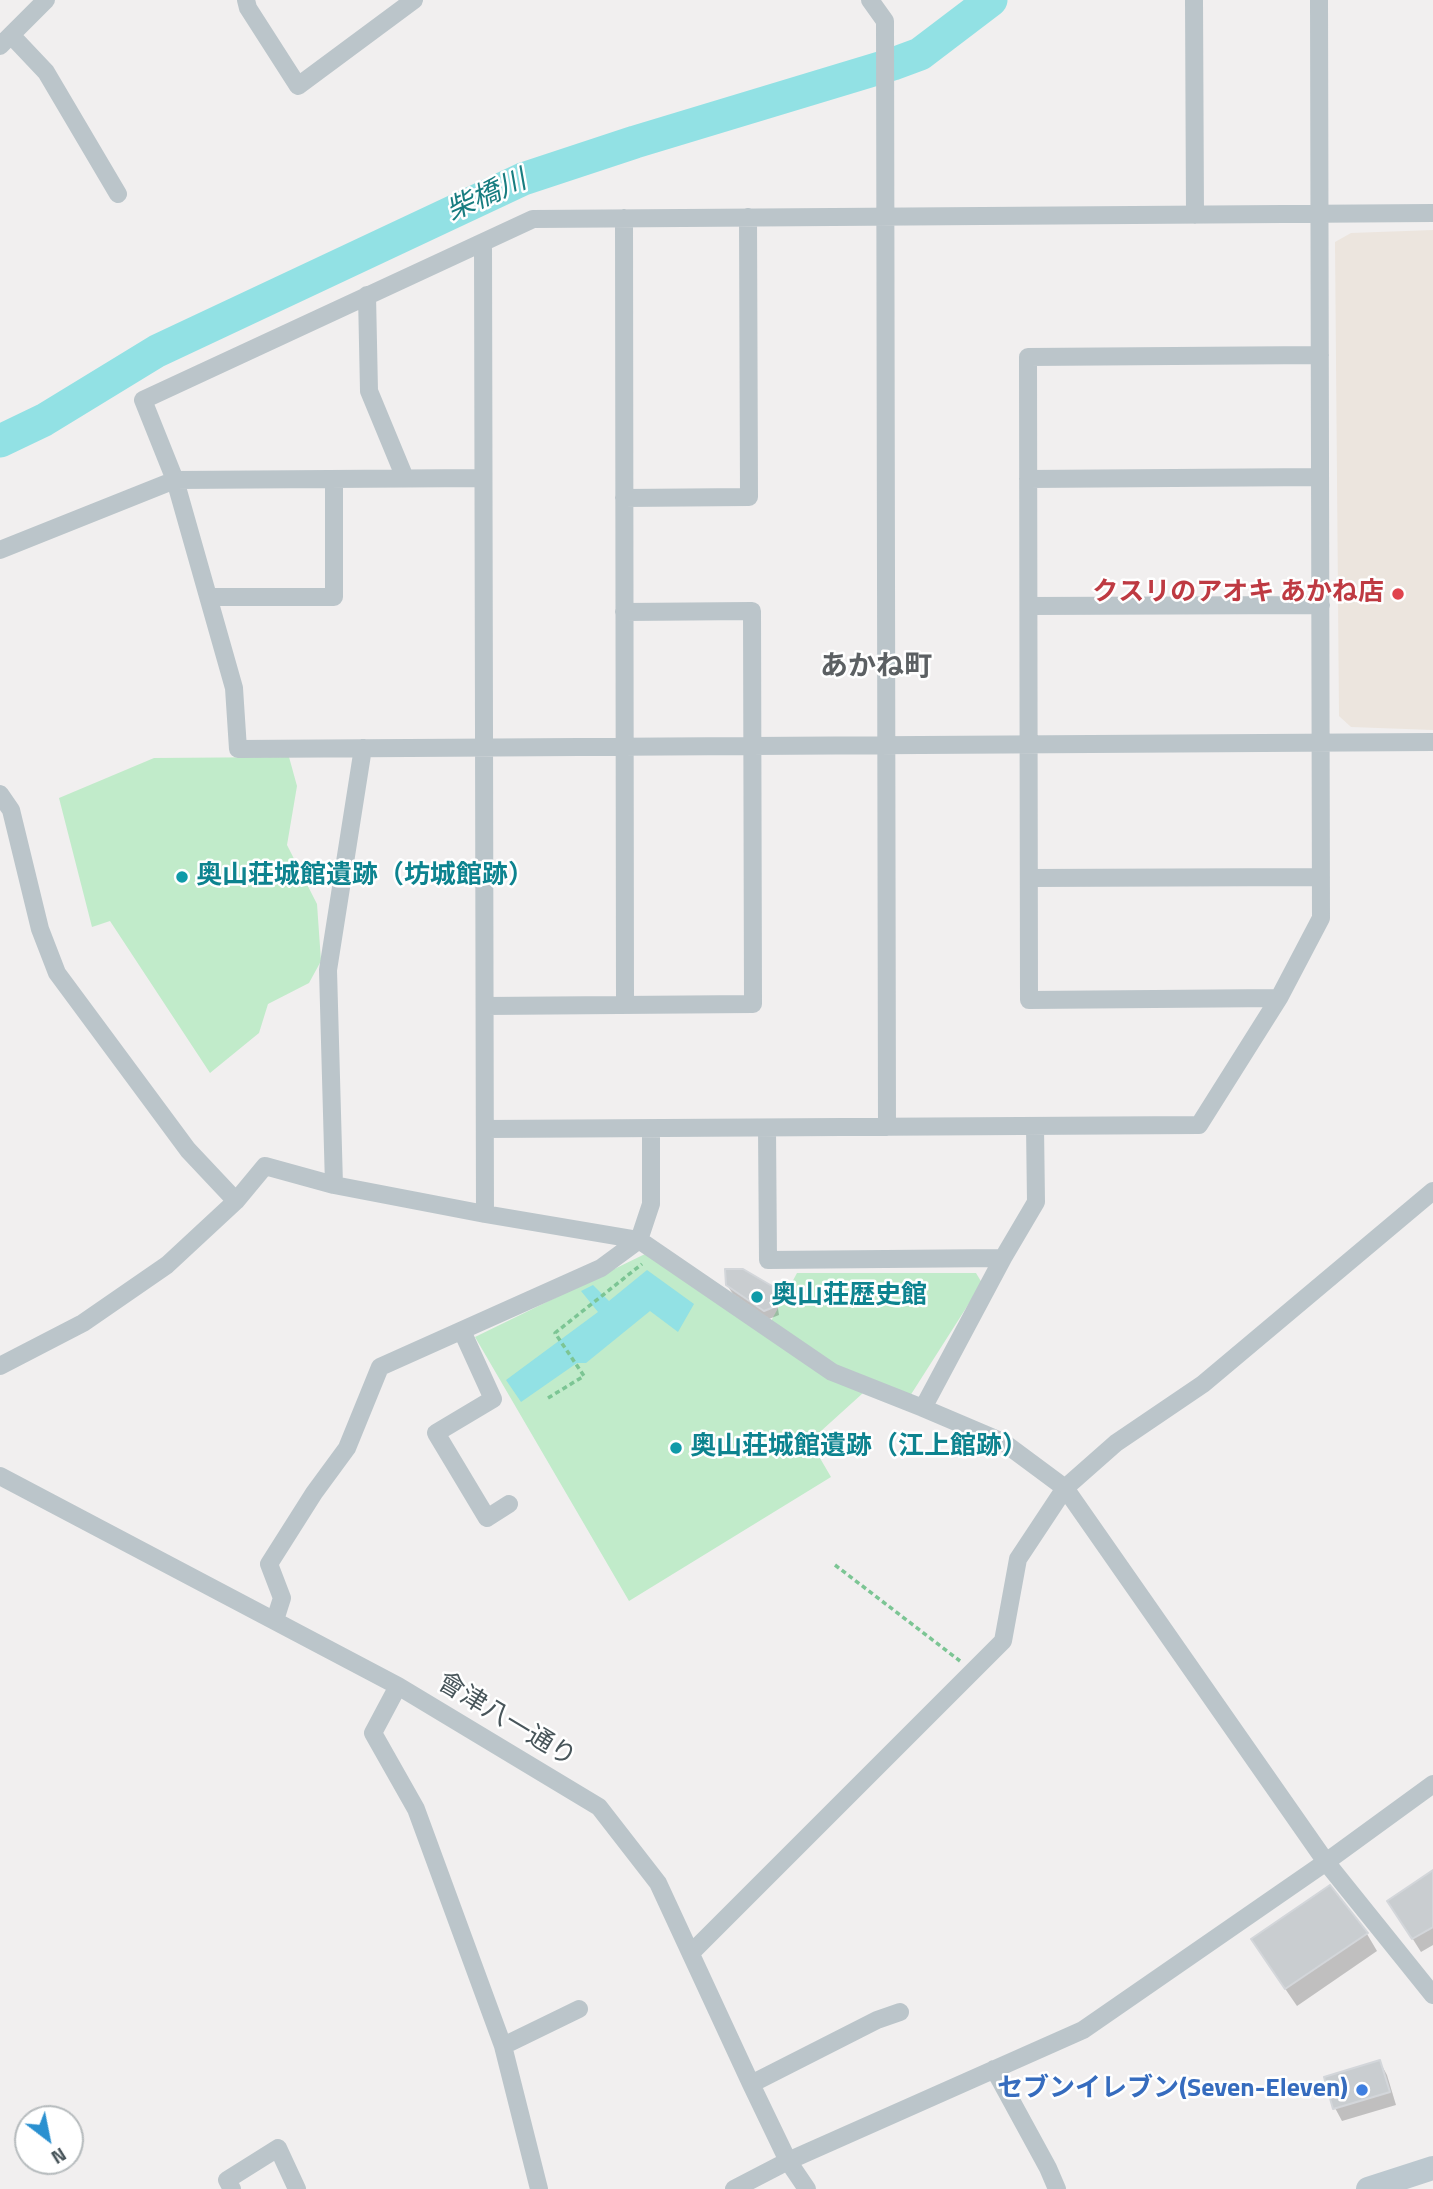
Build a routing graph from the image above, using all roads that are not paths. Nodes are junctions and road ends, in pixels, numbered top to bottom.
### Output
1 (46, 0) edge
2 (246, 0) edge
3 (414, 0) edge
4 (870, 0) edge
5 (1194, 0) edge
6 (1319, 0) edge
7 (6, 40) edge
8 (118, 194) dead end
9 (1433, 213) edge
10 (1320, 214) junction
11 (1195, 215) junction
12 (748, 217) junction
13 (885, 217) junction
14 (624, 218) junction
15 (483, 243) junction
16 (367, 295) junction
17 (1320, 355) junction
18 (1320, 477) junction
19 (405, 478) junction
20 (484, 478) junction
21 (334, 479) junction
22 (1028, 479) junction
23 (175, 480) junction
24 (624, 498) junction
25 (0, 550) edge
26 (209, 597) junction
27 (1321, 605) junction
28 (1029, 606) junction
29 (624, 612) junction
30 (1433, 742) edge
31 (1321, 743) junction
32 (1029, 744) junction
33 (887, 745) junction
34 (753, 746) junction
35 (625, 747) junction
36 (363, 748) junction
37 (484, 748) junction
38 (0, 794) edge
39 (1321, 877) junction
40 (1029, 878) junction
41 (1279, 999) junction
42 (625, 1005) junction
43 (485, 1006) junction
44 (1035, 1126) junction
45 (887, 1127) junction
46 (767, 1128) junction
47 (485, 1129) junction
48 (651, 1129) junction
49 (334, 1185) junction
50 (1433, 1191) edge
51 (236, 1201) junction
52 (485, 1214) junction
53 (639, 1240) junction
54 (1003, 1258) junction
55 (462, 1331) junction
56 (0, 1366) edge
57 (923, 1408) junction
58 (0, 1476) edge
59 (1065, 1488) junction
60 (509, 1504) dead end
61 (275, 1620) junction
62 (398, 1686) junction
63 (1433, 1784) edge
64 (1326, 1862) junction
65 (691, 1952) junction
66 (1433, 1995) edge
67 (579, 2009) dead end
68 (900, 2012) dead end
69 (503, 2046) junction
70 (994, 2069) junction
71 (751, 2084) junction
72 (788, 2161) junction
73 (1433, 2168) edge
74 (232, 2189) edge
75 (297, 2189) edge
76 (539, 2189) edge
77 (734, 2189) edge
78 (807, 2189) edge
79 (1057, 2189) edge
80 (1368, 2189) edge

1 - 7 street
2 - 3 street
4 - 13 street
5 - 11 street
6 - 10 street
7 - 8 street
9 - 10 street
10 - 11 street
10 - 17 street
11 - 13 street
12 - 13 street
12 - 14 street
12 - 24 street
13 - 33 street
14 - 15 street
14 - 24 street
15 - 16 street
15 - 20 street
16 - 19 street
16 - 23 street
17 - 18 street
17 - 22 street
18 - 22 street
18 - 27 street
19 - 20 street
19 - 21 street
20 - 37 street
21 - 23 street
21 - 26 street
22 - 28 street
23 - 25 street
23 - 26 street
24 - 29 street
26 - 36 street
27 - 28 street
27 - 31 street
28 - 32 street
29 - 34 street
29 - 35 street
30 - 31 street
31 - 32 street
31 - 39 street
32 - 33 street
32 - 40 street
33 - 34 street
33 - 45 street
34 - 35 street
34 - 42 street
35 - 37 street
35 - 42 street
36 - 37 street
36 - 49 street
37 - 43 street
38 - 51 street
39 - 40 street
39 - 41 street
40 - 41 street
41 - 44 street
42 - 43 street
43 - 47 street
44 - 45 street
44 - 54 street
45 - 46 street
46 - 48 street
46 - 54 street
47 - 48 street
47 - 52 street
48 - 53 street
49 - 51 street
49 - 52 street
50 - 59 street
51 - 56 street
52 - 53 street
53 - 55 street
53 - 57 street
54 - 57 street
55 - 60 street
55 - 61 street
57 - 59 street
58 - 61 street, 會津八一通り
59 - 64 street
59 - 65 street
61 - 62 street, 會津八一通り
62 - 65 street, 會津八一通り
62 - 69 street
63 - 64 street
64 - 66 street
64 - 70 street
65 - 71 street, 會津八一通り
67 - 69 street
68 - 71 street
69 - 76 street
70 - 72 street
70 - 79 street
71 - 72 street, 會津八一通り
72 - 77 street
72 - 78 street, 會津八一通り
73 - 80 main road
74 - 75 street

